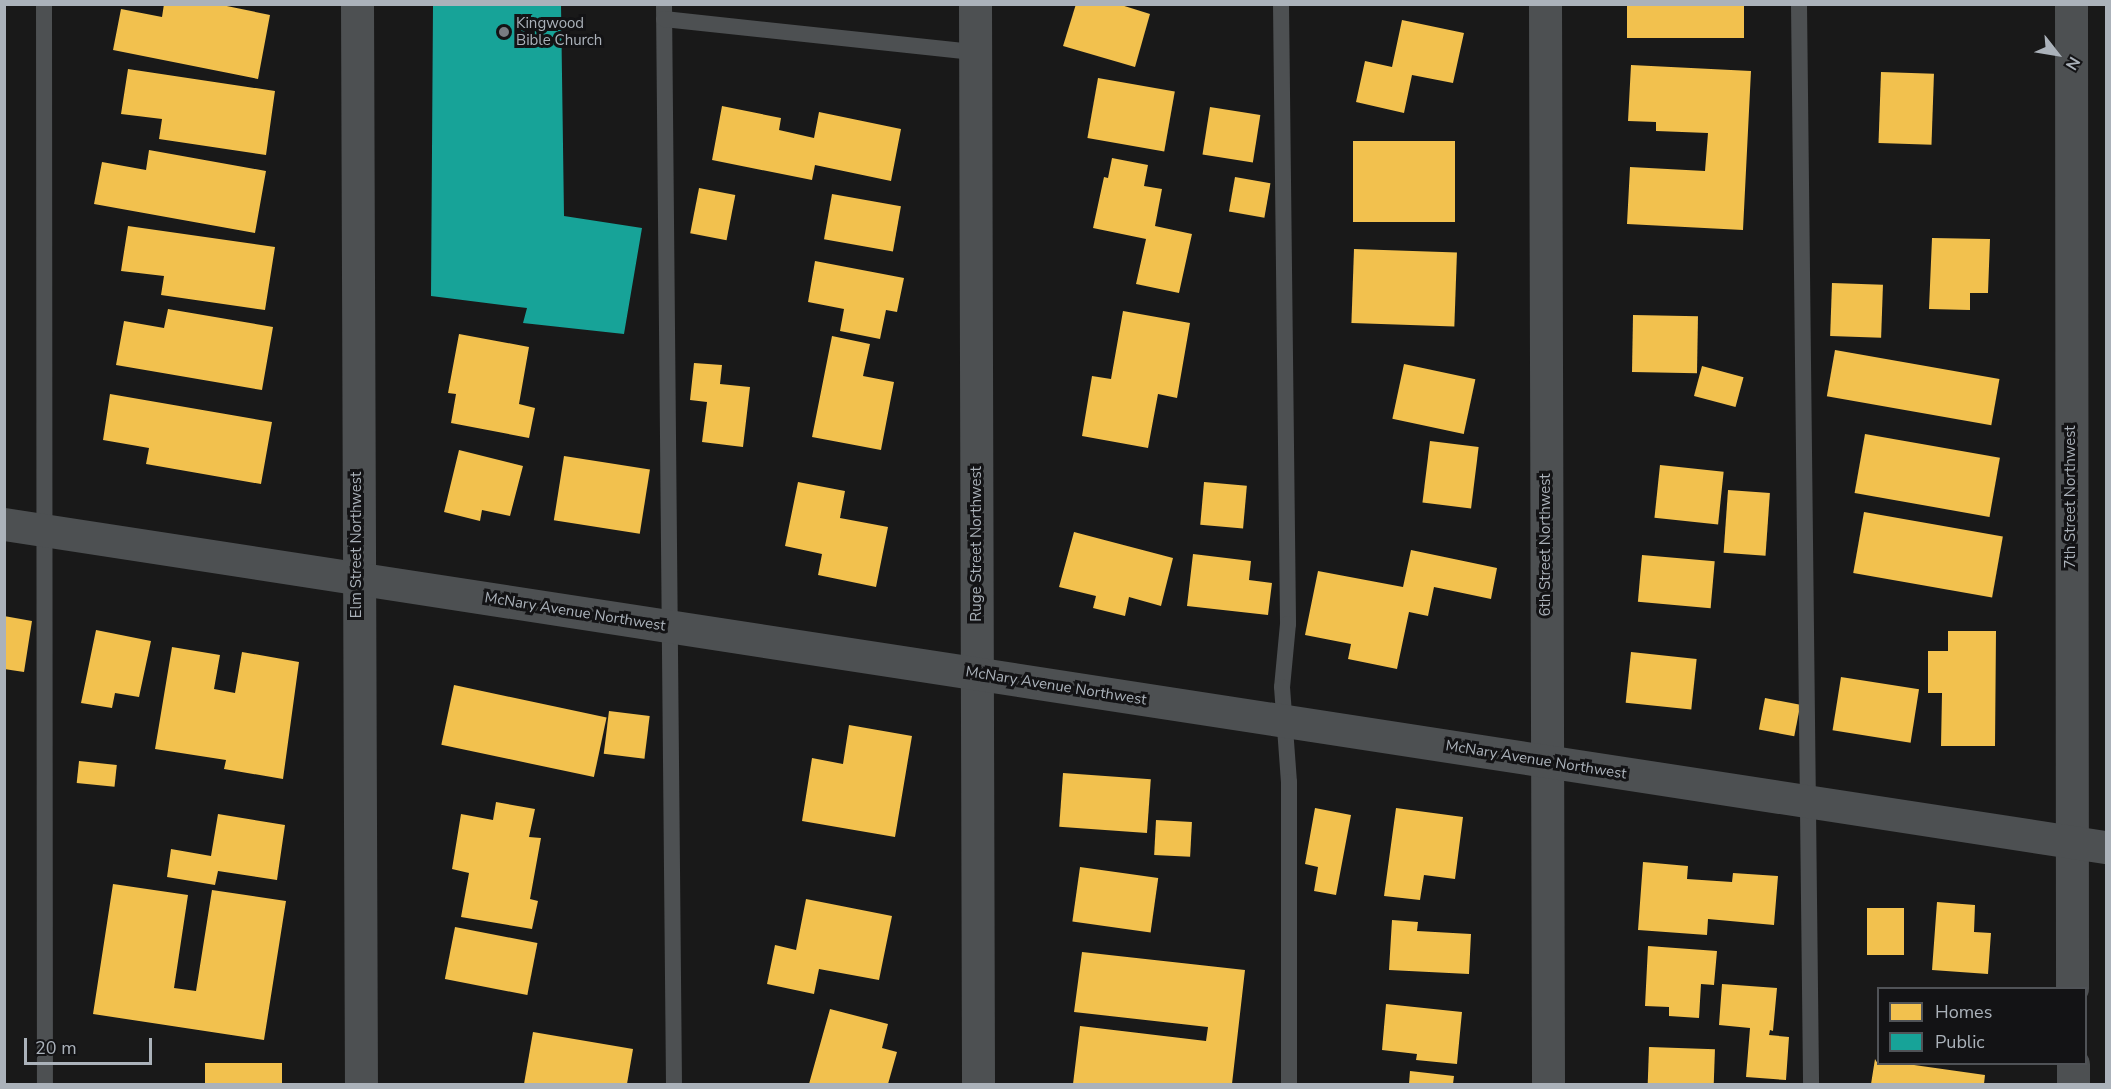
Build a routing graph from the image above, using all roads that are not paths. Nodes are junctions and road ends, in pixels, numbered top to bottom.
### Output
1 (44, 4) edge
2 (357, 4) edge
3 (975, 4) edge
4 (1281, 4) edge
5 (1545, 4) edge
6 (1799, 4) edge
7 (2071, 4) edge
8 (664, 12) edge
9 (975, 52) junction
10 (4, 524) edge
11 (47, 531) junction
12 (356, 578) junction
13 (669, 626) junction
14 (977, 674) junction
15 (1286, 721) junction
16 (1546, 761) junction
17 (1811, 802) junction
18 (2072, 842) junction
19 (2106, 847) edge
20 (2072, 987) edge
21 (2073, 1065) edge
22 (45, 1084) edge
23 (361, 1084) edge
24 (674, 1084) edge
25 (978, 1084) edge
26 (1289, 1084) edge
27 (1548, 1084) edge
28 (1811, 1084) edge
29 (2073, 1084) edge

1 - 11 lane
2 - 12 street, Elm Street Northwest
3 - 9 street, Ruge Street Northwest
4 - 15 lane
5 - 16 street, 6th Street Northwest
6 - 17 lane
7 - 18 street, 7th Street Northwest
8 - 9 lane
8 - 13 lane
9 - 14 street, Ruge Street Northwest
10 - 11 street, McNary Avenue Northwest
11 - 12 street, McNary Avenue Northwest
11 - 22 lane
12 - 13 street, McNary Avenue Northwest
12 - 23 street, Elm Street Northwest
13 - 14 street, McNary Avenue Northwest
13 - 24 lane
14 - 15 street, McNary Avenue Northwest
14 - 25 street, Ruge Street Northwest
15 - 16 street, McNary Avenue Northwest
15 - 26 lane
16 - 17 street, McNary Avenue Northwest
16 - 27 street, 6th Street Northwest
17 - 18 street, McNary Avenue Northwest
17 - 28 lane
18 - 19 street, McNary Avenue Northwest
18 - 20 street, 7th Street Northwest
21 - 29 street

